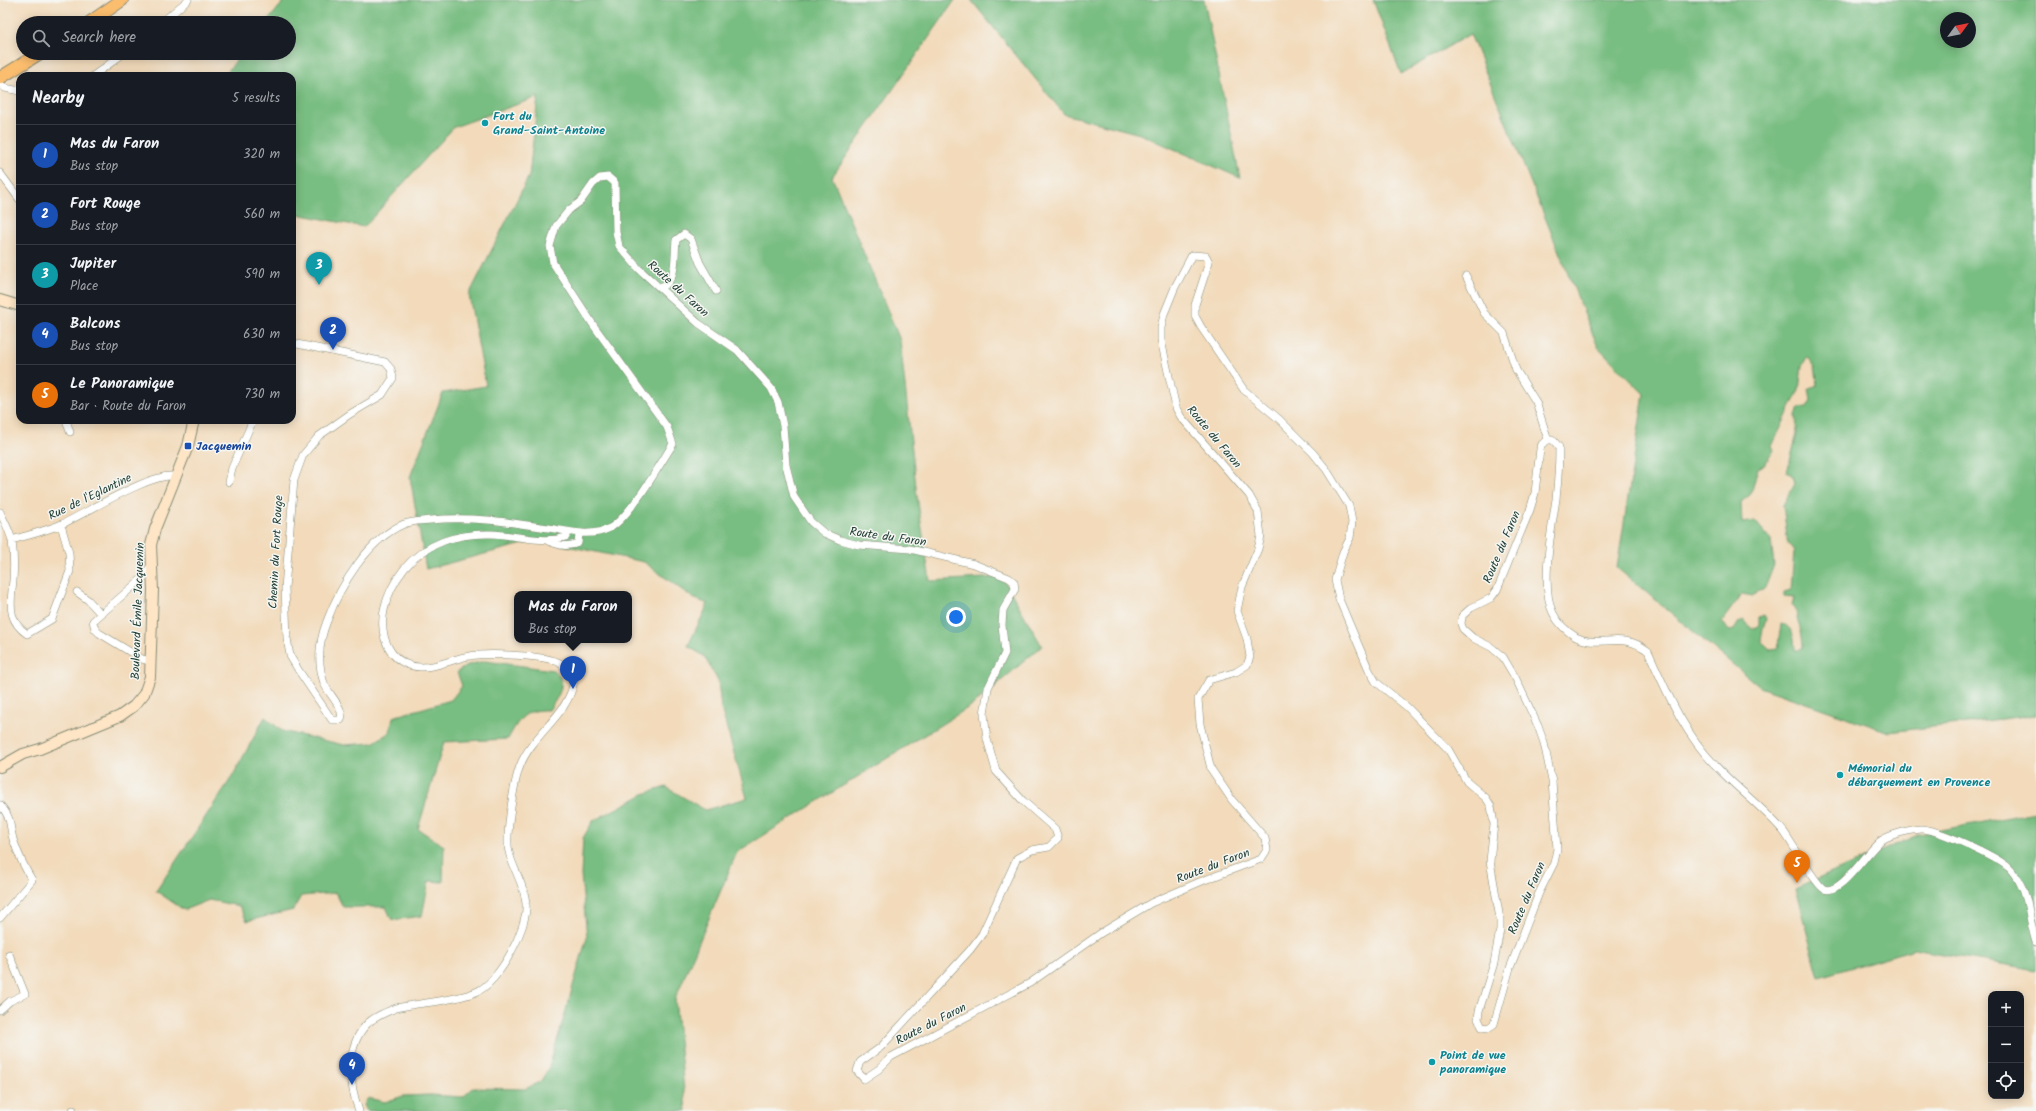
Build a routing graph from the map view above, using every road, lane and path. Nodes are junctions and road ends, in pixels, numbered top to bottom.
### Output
1 (122, 0) edge
2 (188, 0) edge
3 (99, 16) edge
4 (169, 16) edge
5 (29, 60) edge
6 (115, 60) edge
7 (98, 72) edge
8 (0, 78) edge
9 (0, 84) edge
10 (16, 90) edge
11 (0, 173) edge
12 (16, 195) edge
13 (1466, 276) dead end
14 (661, 288) junction
15 (716, 290) dead end
16 (0, 300) edge
17 (16, 305) edge
18 (296, 344) edge
19 (67, 424) edge
20 (193, 424) edge
21 (251, 424) edge
22 (70, 432) dead end
23 (1548, 440) junction
24 (177, 476) junction
25 (229, 482) dead end
26 (0, 512) edge
27 (61, 525) junction
28 (569, 532) junction
29 (579, 534) junction
30 (12, 540) junction
31 (546, 540) junction
32 (152, 567) junction
33 (77, 592) dead end
34 (101, 614) junction
35 (150, 661) junction
36 (0, 767) edge
37 (0, 805) edge
38 (0, 918) edge
39 (2036, 942) edge
40 (9, 954) dead end
41 (0, 1010) edge
42 (359, 1111) edge

1 - 3 main road
2 - 4 street
5 - 8 main road
6 - 7 street
9 - 10 street
11 - 12 street
13 - 23 street
14 - 15 street
14 - 23 street, Route du Faron
14 - 29 street, Route du Faron
16 - 17 main road
18 - 28 street, Chemin du Fort Rouge
19 - 22 street
20 - 24 main road, Boulevard Émile Jacquemin
21 - 25 street
23 - 39 street
24 - 27 street, Rue de l'Eglantine
24 - 32 main road, Boulevard Émile Jacquemin
26 - 30 street
27 - 30 street, Rue de l'Eglantine
27 - 30 street
28 - 29 street, Chemin du Fort Rouge
28 - 31 street
29 - 31 street
31 - 42 street
32 - 34 street
32 - 35 main road, Boulevard Émile Jacquemin
33 - 34 street
34 - 35 street
35 - 36 main road, Boulevard Émile Jacquemin
37 - 38 street
40 - 41 street

